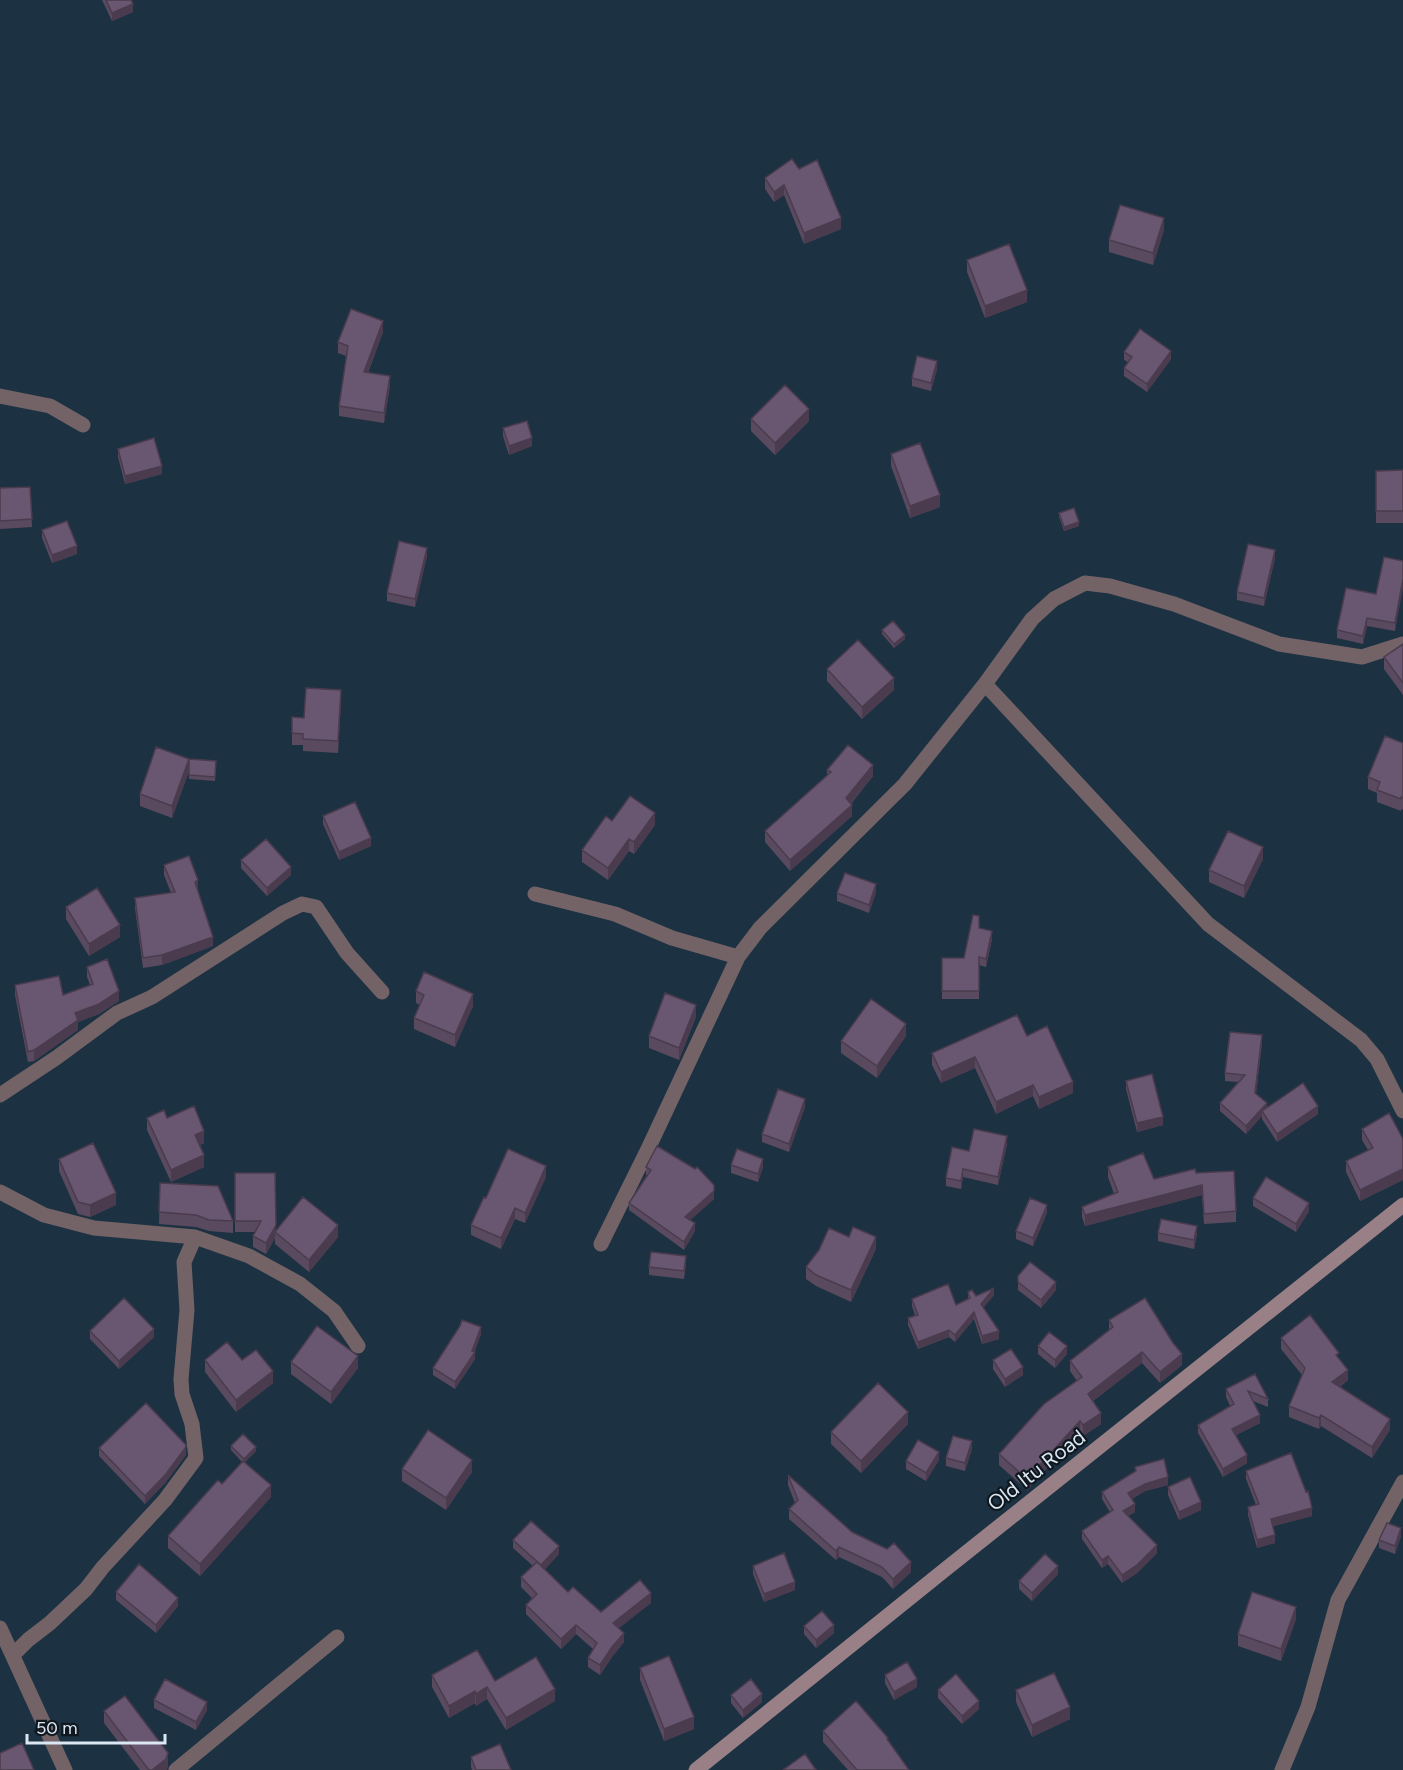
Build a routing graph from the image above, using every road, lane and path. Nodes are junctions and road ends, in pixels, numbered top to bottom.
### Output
1 (0, 396) edge
2 (83, 424) dead end
3 (1403, 644) edge
4 (985, 684) junction
5 (535, 894) dead end
6 (738, 957) junction
7 (382, 992) dead end
8 (0, 1095) edge
9 (1403, 1111) edge
10 (0, 1192) edge
11 (1403, 1205) edge
12 (195, 1237) junction
13 (601, 1244) dead end
14 (358, 1346) dead end
15 (1403, 1482) edge
16 (0, 1628) edge
17 (337, 1637) dead end
18 (13, 1655) junction
19 (65, 1770) edge
20 (176, 1770) edge
21 (696, 1770) edge
22 (1282, 1770) edge

1 - 2 street
3 - 4 street
4 - 6 street
4 - 9 street
5 - 6 street
6 - 13 street
7 - 8 street
10 - 12 street
11 - 21 street, Old Itu Road
12 - 14 street
12 - 18 street
15 - 22 street
16 - 18 street
17 - 20 street
18 - 19 street

